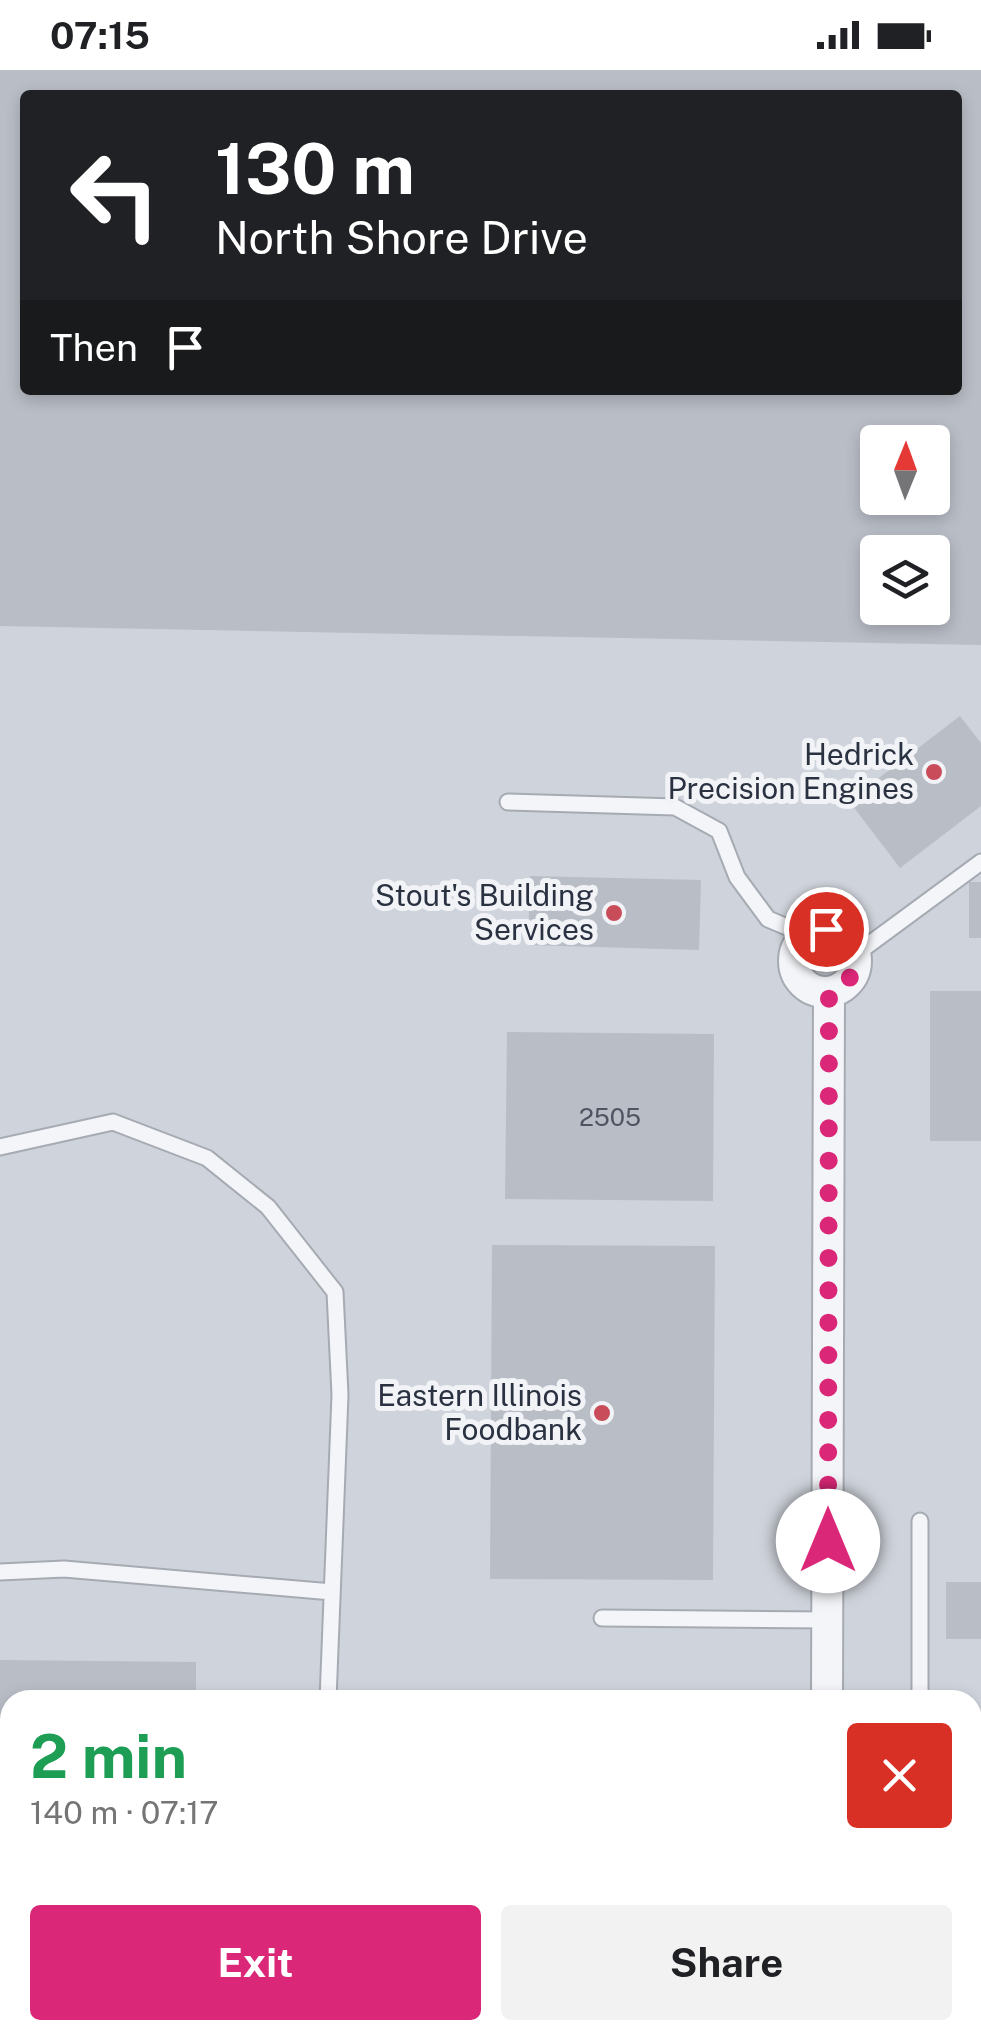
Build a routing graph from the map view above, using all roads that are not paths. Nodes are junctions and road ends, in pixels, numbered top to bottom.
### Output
1 (508, 802) dead end
2 (981, 862) edge
3 (806, 935) junction
4 (856, 954) junction
5 (829, 992) junction
6 (0, 1147) edge
7 (920, 1522) dead end
8 (0, 1572) edge
9 (332, 1592) junction
10 (602, 1618) dead end
11 (828, 1620) junction
12 (328, 1690) edge
13 (827, 1690) edge
14 (920, 1690) edge

1 - 3 lane
2 - 4 lane
3 - 4 street
3 - 5 street
4 - 5 street
5 - 11 street
6 - 9 lane
7 - 14 lane
8 - 9 lane
9 - 12 lane
10 - 11 lane
11 - 13 street

